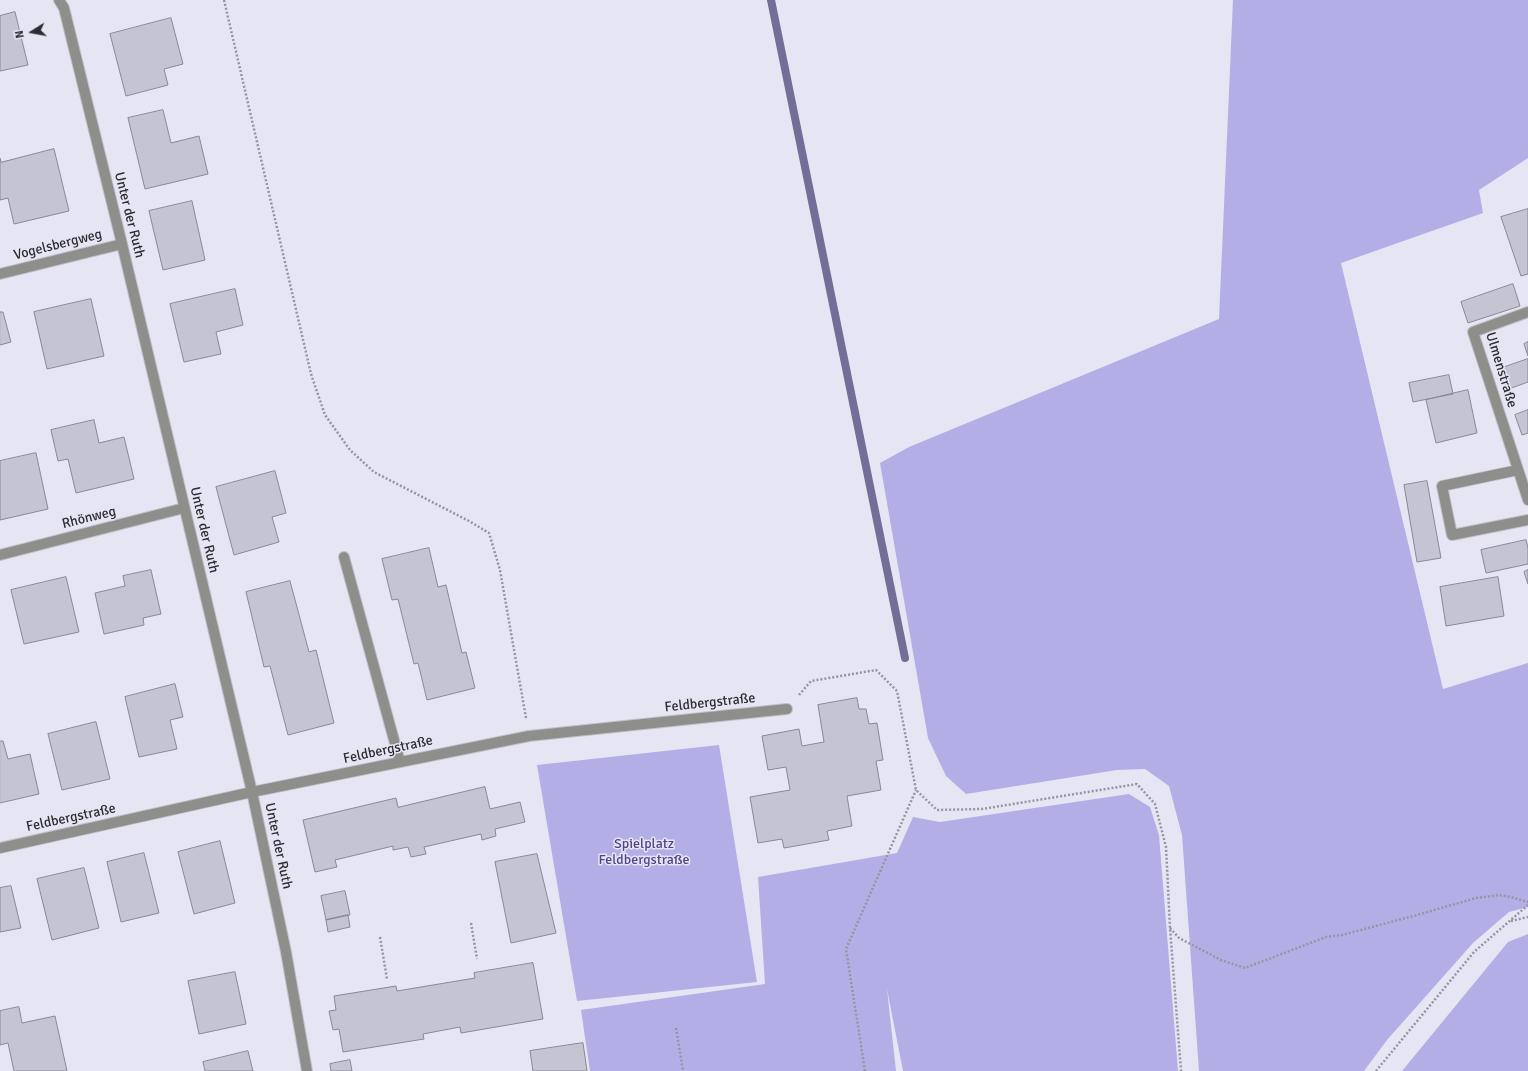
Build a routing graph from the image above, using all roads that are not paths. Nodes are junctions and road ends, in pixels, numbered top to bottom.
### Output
1 (59, 0) edge
2 (122, 244) junction
3 (0, 274) edge
4 (1528, 312) edge
5 (1518, 470) junction
6 (1528, 500) edge
7 (184, 508) junction
8 (1528, 520) edge
9 (0, 555) edge
10 (344, 557) dead end
11 (787, 709) road end
12 (400, 762) junction
13 (252, 792) junction
14 (0, 848) edge
15 (307, 1071) edge

1 - 2 street, Unter der Ruth
2 - 3 street, Vogelsbergweg
2 - 7 street, Unter der Ruth
4 - 5 street, Ulmenstraße
5 - 6 street, Ulmenstraße
5 - 8 street
7 - 9 street, Rhönweg
7 - 13 street, Unter der Ruth
10 - 12 street
11 - 12 street, Feldbergstraße
12 - 13 street, Feldbergstraße
13 - 14 street, Feldbergstraße
13 - 15 street, Unter der Ruth

